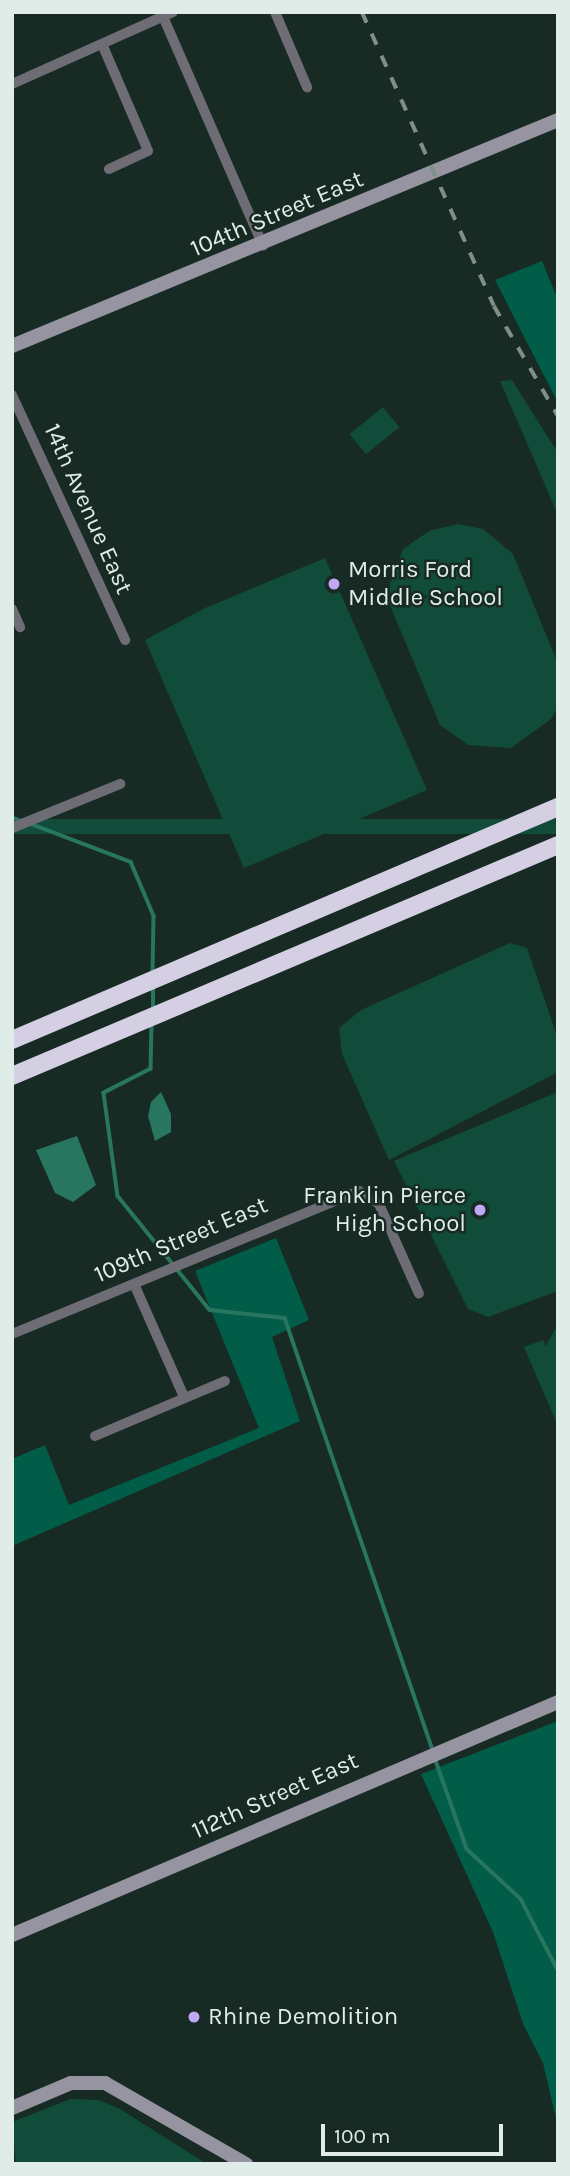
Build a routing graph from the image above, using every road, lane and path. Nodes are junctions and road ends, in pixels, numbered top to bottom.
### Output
1 (275, 12) edge
2 (165, 14) edge
3 (102, 44) junction
4 (12, 84) edge
5 (307, 86) dead end
6 (558, 120) edge
7 (109, 169) dead end
8 (263, 246) junction
9 (12, 346) edge
10 (12, 395) edge
11 (12, 609) edge
12 (20, 627) dead end
13 (125, 640) dead end
14 (120, 784) dead end
15 (558, 805) edge
16 (12, 828) edge
17 (558, 847) edge
18 (12, 1040) edge
19 (12, 1076) edge
20 (134, 1284) junction
21 (419, 1294) dead end
22 (12, 1334) edge
23 (225, 1381) dead end
24 (184, 1397) junction
25 (95, 1436) dead end
26 (558, 1702) edge
27 (12, 1935) edge
28 (12, 2108) edge
29 (246, 2164) edge

1 - 5 street
2 - 3 street
2 - 8 street
3 - 4 street
3 - 7 street
6 - 8 street, 104th Street East
8 - 9 street, 104th Street East
10 - 13 street, 14th Avenue East
11 - 12 street
14 - 16 street
15 - 18 highway
17 - 19 highway
20 - 21 street, 109th Street East
20 - 22 street, 109th Street East
20 - 24 street
23 - 24 street
24 - 25 street
26 - 27 street, 112th Street East
28 - 29 street

